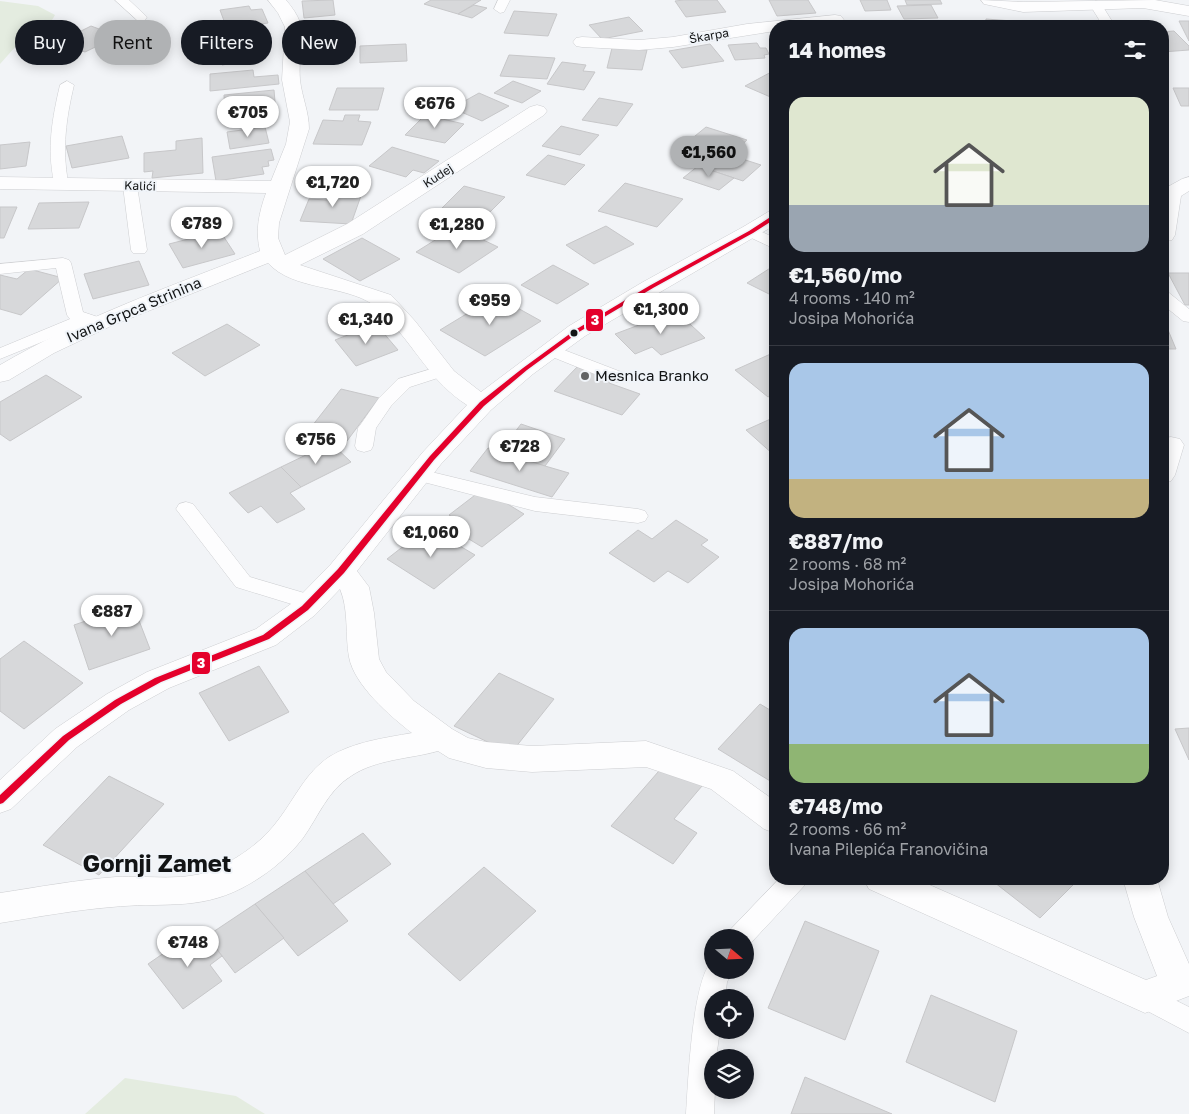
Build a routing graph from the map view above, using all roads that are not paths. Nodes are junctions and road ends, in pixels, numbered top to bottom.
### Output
1 (121, 0) edge
2 (277, 0) edge
3 (990, 0) edge
4 (1162, 0) edge
5 (1143, 3) junction
6 (1096, 5) junction
7 (1189, 11) edge
8 (141, 17) dead end
9 (834, 18) edge
10 (818, 20) edge
11 (1105, 20) edge
12 (769, 26) edge
13 (582, 42) dead end
14 (67, 85) dead end
15 (537, 111) dead end
16 (61, 182) junction
17 (0, 183) edge
18 (1189, 184) edge
19 (130, 186) junction
20 (280, 187) junction
21 (1169, 205) edge
22 (769, 220) edge
23 (751, 232) junction
24 (769, 241) edge
25 (139, 250) dead end
26 (277, 260) junction
27 (0, 268) edge
28 (1169, 301) edge
29 (1189, 317) edge
30 (91, 321) junction
31 (551, 350) junction
32 (0, 354) edge
33 (441, 371) junction
34 (0, 375) edge
35 (618, 377) dead end
36 (482, 404) junction
37 (1171, 445) dead end
38 (364, 446) dead end
39 (1169, 452) edge
40 (419, 474) junction
41 (186, 509) dead end
42 (638, 516) dead end
43 (340, 571) junction
44 (311, 602) junction
45 (441, 738) junction
46 (0, 800) edge
47 (769, 815) edge
48 (788, 885) edge
49 (894, 885) edge
50 (1142, 885) edge
51 (0, 908) edge
52 (747, 929) edge
53 (715, 979) edge
54 (1183, 982) edge
55 (1145, 997) junction
56 (1189, 1020) edge
57 (700, 1114) edge

1 - 8 lane
2 - 20 street
3 - 6 street
4 - 5 lane
5 - 6 street
5 - 7 street
6 - 11 lane
9 - 10 street, Škarpa
12 - 13 street, Škarpa
14 - 16 lane
15 - 26 street, Kudej
16 - 17 street, Kalići
16 - 19 street, Kalići
18 - 21 street
19 - 20 street, Kalići
19 - 25 lane
20 - 26 street
22 - 23 street
23 - 24 lane
23 - 31 street
26 - 30 street, Ivana Grpca Strinina
26 - 33 street
27 - 30 lane
28 - 29 lane
30 - 32 lane
30 - 34 street, Ivana Grpca Strinina
31 - 35 lane
31 - 36 street
33 - 36 street
33 - 38 lane
36 - 40 street
37 - 39 street
40 - 42 lane
40 - 43 street
41 - 44 lane
43 - 44 street
43 - 45 street
44 - 46 street
45 - 47 street
45 - 51 street
48 - 52 lane
49 - 55 street
50 - 54 street
53 - 57 lane
54 - 55 street
55 - 56 lane

